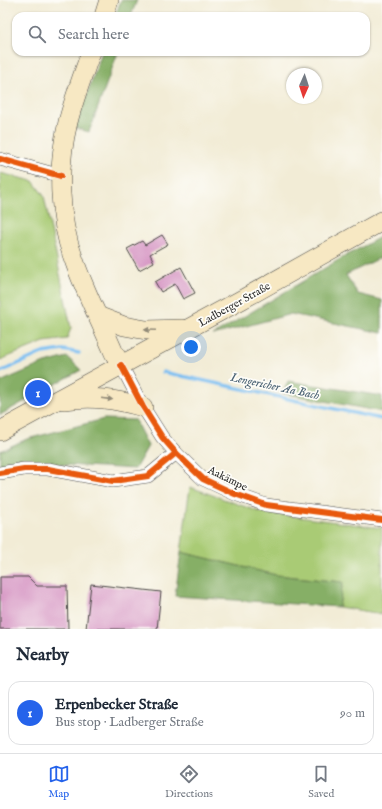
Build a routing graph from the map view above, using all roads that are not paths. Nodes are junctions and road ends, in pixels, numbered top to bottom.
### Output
1 (109, 0) edge
2 (105, 12) edge
3 (90, 56) edge
4 (0, 159) edge
5 (61, 176) junction
6 (382, 221) edge
7 (98, 316) junction
8 (189, 329) junction
9 (121, 365) junction
10 (55, 402) junction
11 (143, 407) junction
12 (0, 432) edge
13 (176, 453) junction
14 (0, 473) edge
15 (382, 520) edge

1 - 2 main road
3 - 5 main road
4 - 5 street
5 - 7 main road
6 - 8 main road, Ladberger Straße
8 -> 7 main road
7 - 9 main road
8 - 9 main road, Ladberger Straße
9 - 10 main road, Ladberger Straße
9 - 11 street, Aakämpe
10 -> 11 main road
10 - 12 main road, Ladberger Straße
11 - 13 street, Aakämpe
13 - 14 street
13 - 15 street, Aakämpe

